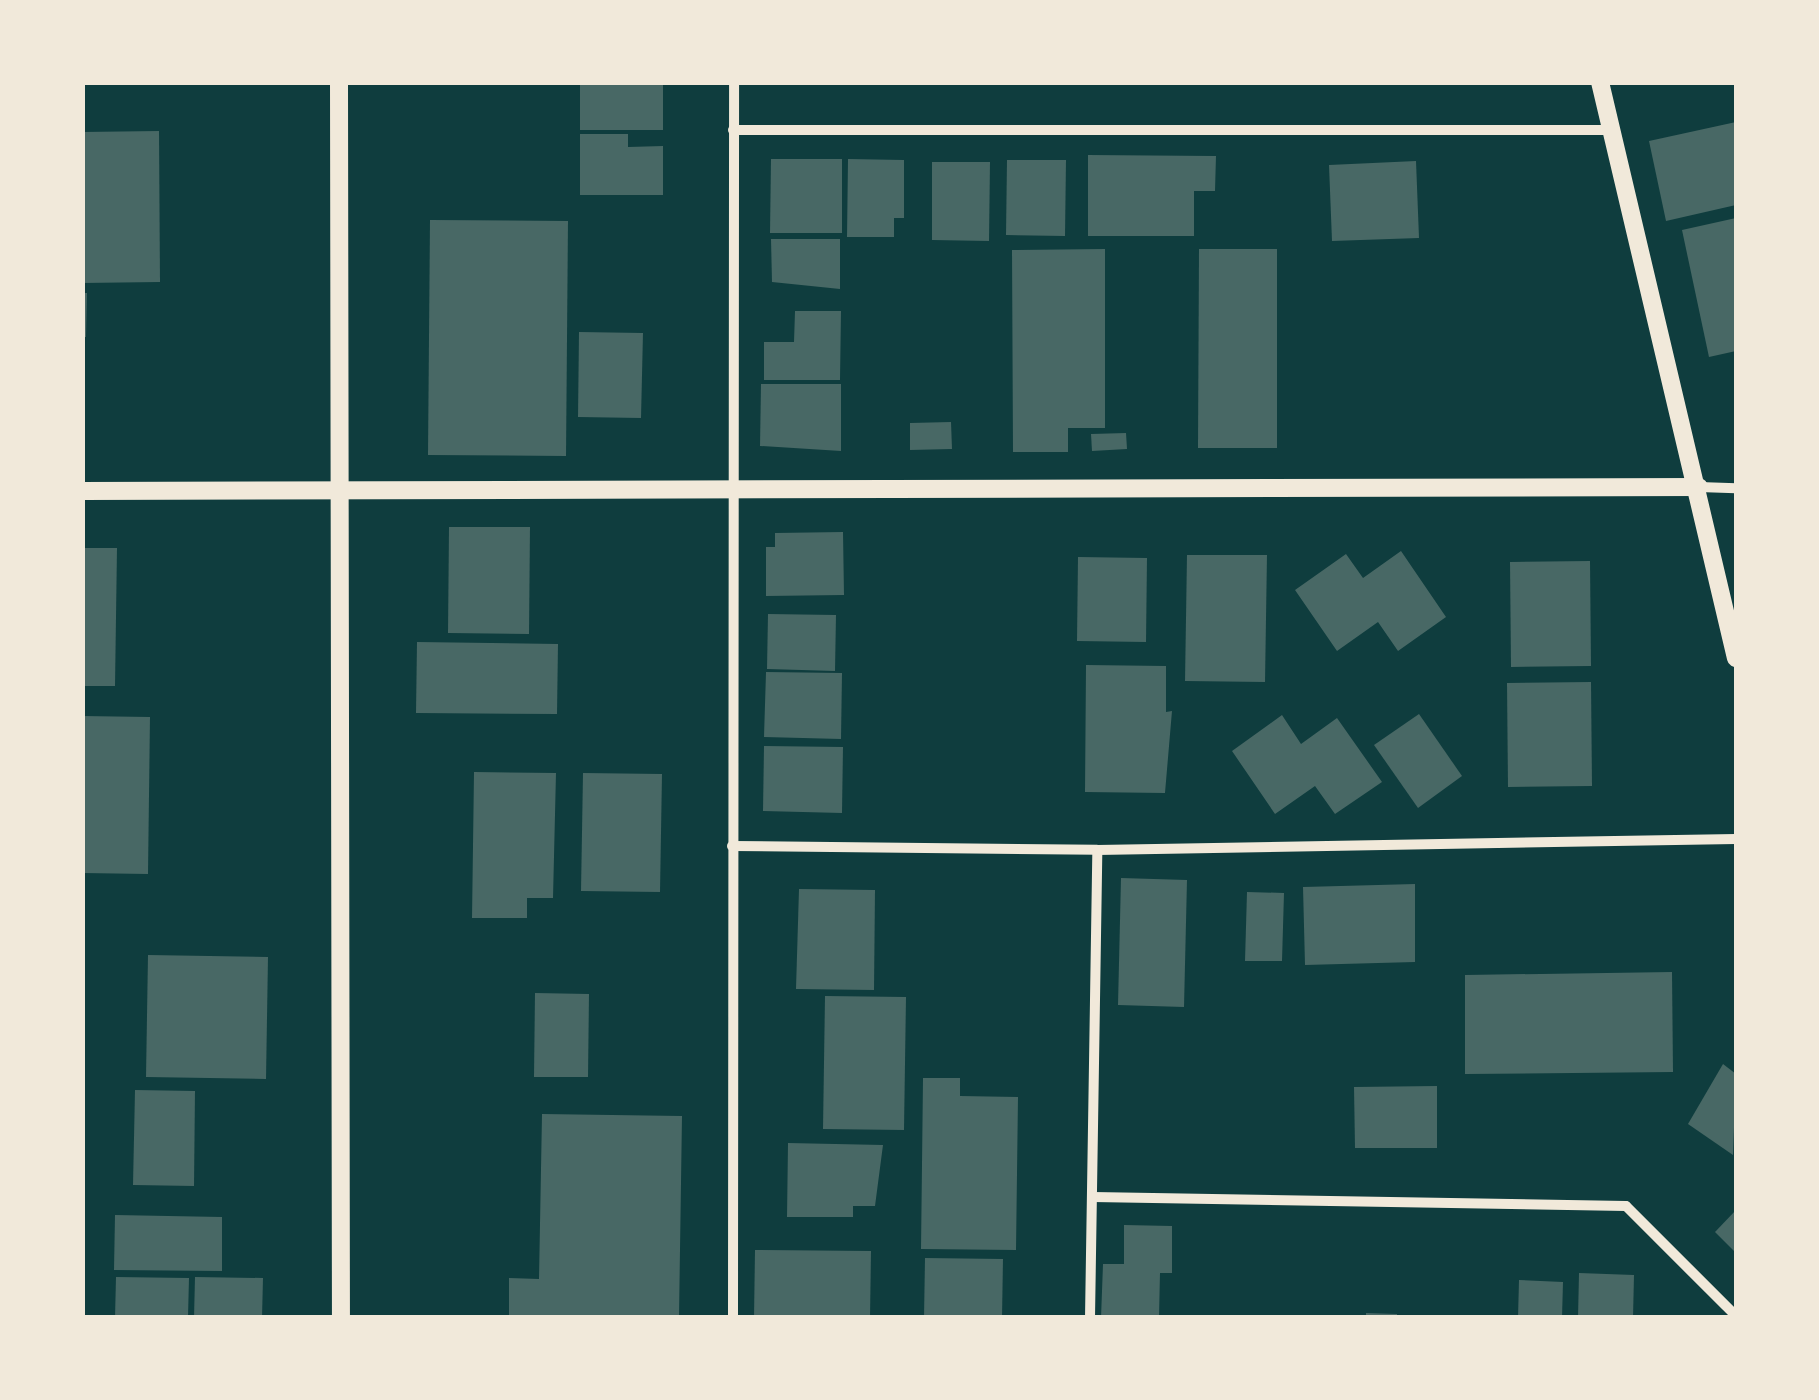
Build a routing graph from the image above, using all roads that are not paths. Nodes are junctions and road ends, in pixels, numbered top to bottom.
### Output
1 (338, 82) edge
2 (734, 82) edge
3 (1600, 82) edge
4 (733, 130) junction
5 (1612, 130) junction
6 (1700, 487) junction
7 (1736, 488) edge
8 (337, 490) junction
9 (82, 491) edge
10 (730, 492) junction
11 (1736, 658) edge
12 (1736, 839) edge
13 (732, 846) junction
14 (1097, 850) junction
15 (1092, 1197) junction
16 (1736, 1316) edge
17 (341, 1318) edge
18 (733, 1318) edge
19 (1090, 1318) edge

1 - 8 street
2 - 4 street
3 - 5 street
4 - 5 street
4 - 10 street
5 - 6 street
6 - 7 street
6 - 10 street
6 - 11 street
8 - 9 street
8 - 10 street
8 - 17 street
10 - 13 street
12 - 14 street
13 - 14 street
13 - 18 street
14 - 15 street
15 - 16 street
15 - 19 street

